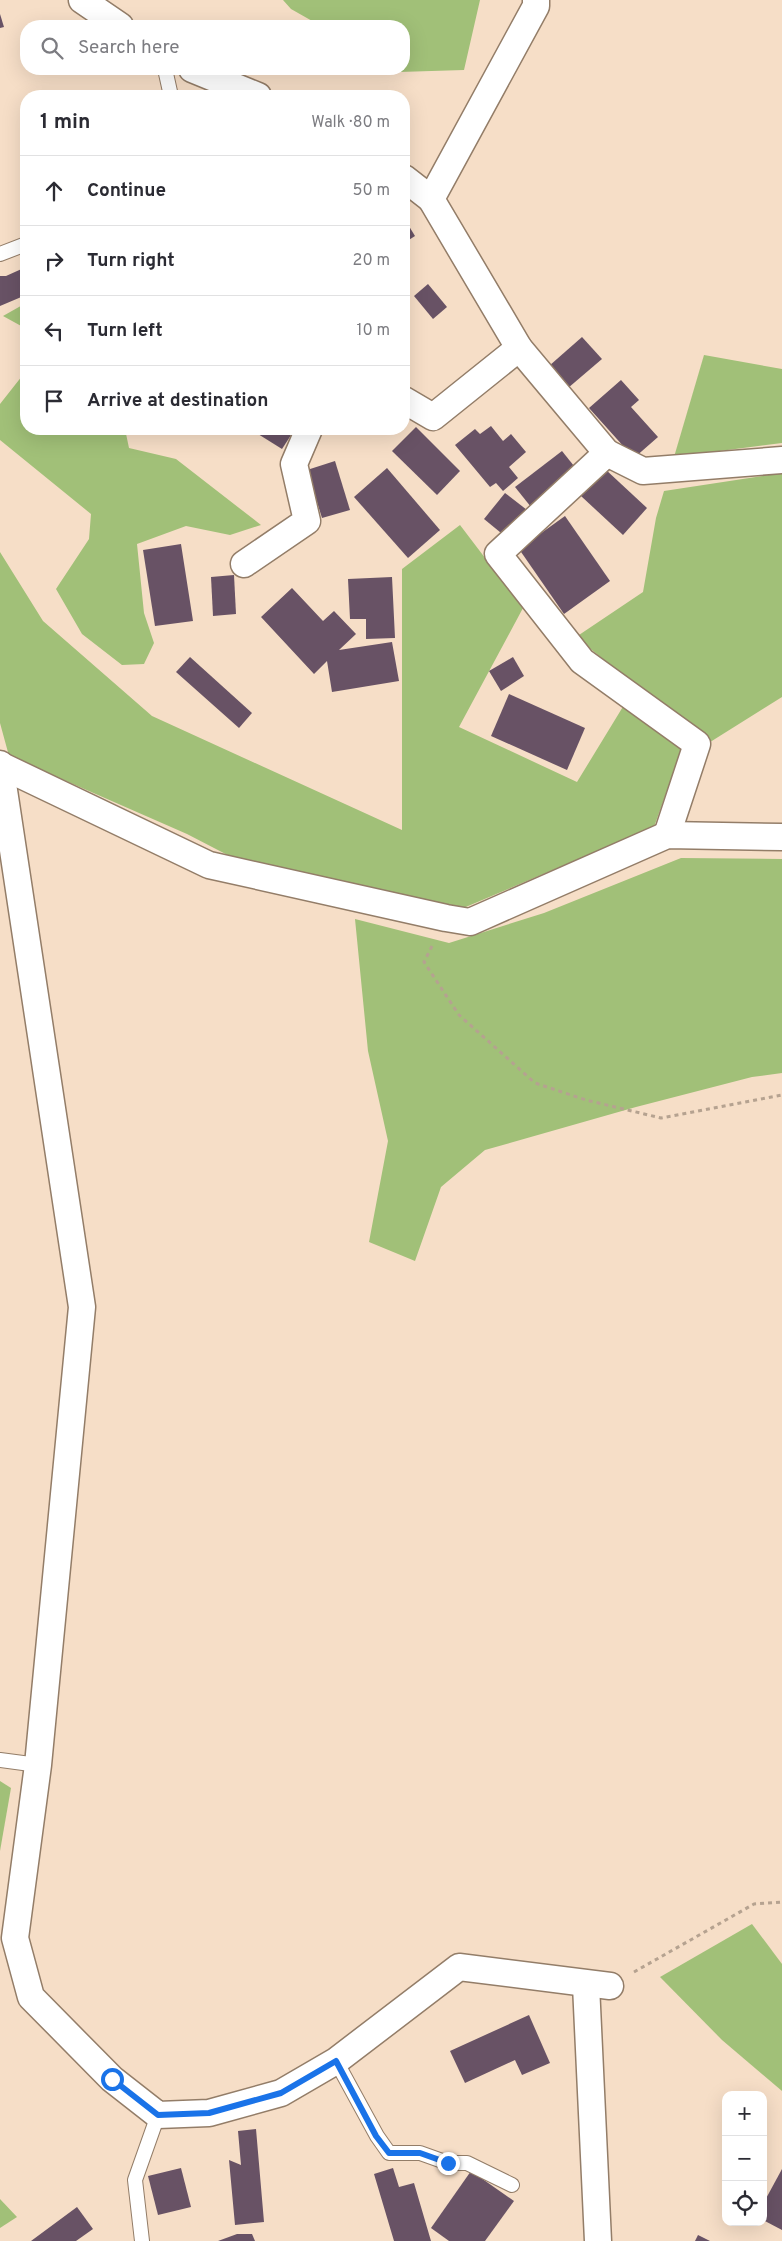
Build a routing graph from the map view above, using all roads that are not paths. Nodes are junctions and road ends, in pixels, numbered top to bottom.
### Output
1 (82, 0) edge
2 (536, 0) edge
3 (111, 20) edge
4 (166, 75) edge
5 (207, 75) edge
6 (170, 90) edge
7 (243, 90) edge
8 (410, 183) edge
9 (431, 199) junction
10 (20, 246) edge
11 (0, 254) edge
12 (519, 348) junction
13 (410, 403) edge
14 (306, 435) edge
15 (607, 453) junction
16 (782, 460) edge
17 (244, 564) dead end
18 (0, 765) edge
19 (667, 835) junction
20 (782, 837) edge
21 (0, 1760) edge
22 (38, 1765) junction
23 (336, 2061) junction
24 (158, 2115) junction
25 (512, 2185) dead end
26 (142, 2241) edge
27 (598, 2241) edge

1 - 3 street
2 - 9 street
4 - 6 lane
5 - 7 street
8 - 9 street
9 - 12 street
10 - 11 lane
12 - 13 street
12 - 15 street
14 - 17 street
15 - 16 street
15 - 19 street
18 - 19 street
18 - 22 street
19 - 20 street
21 - 22 lane
22 - 24 street
23 - 24 street
23 - 25 lane
23 - 27 street
24 - 26 lane

